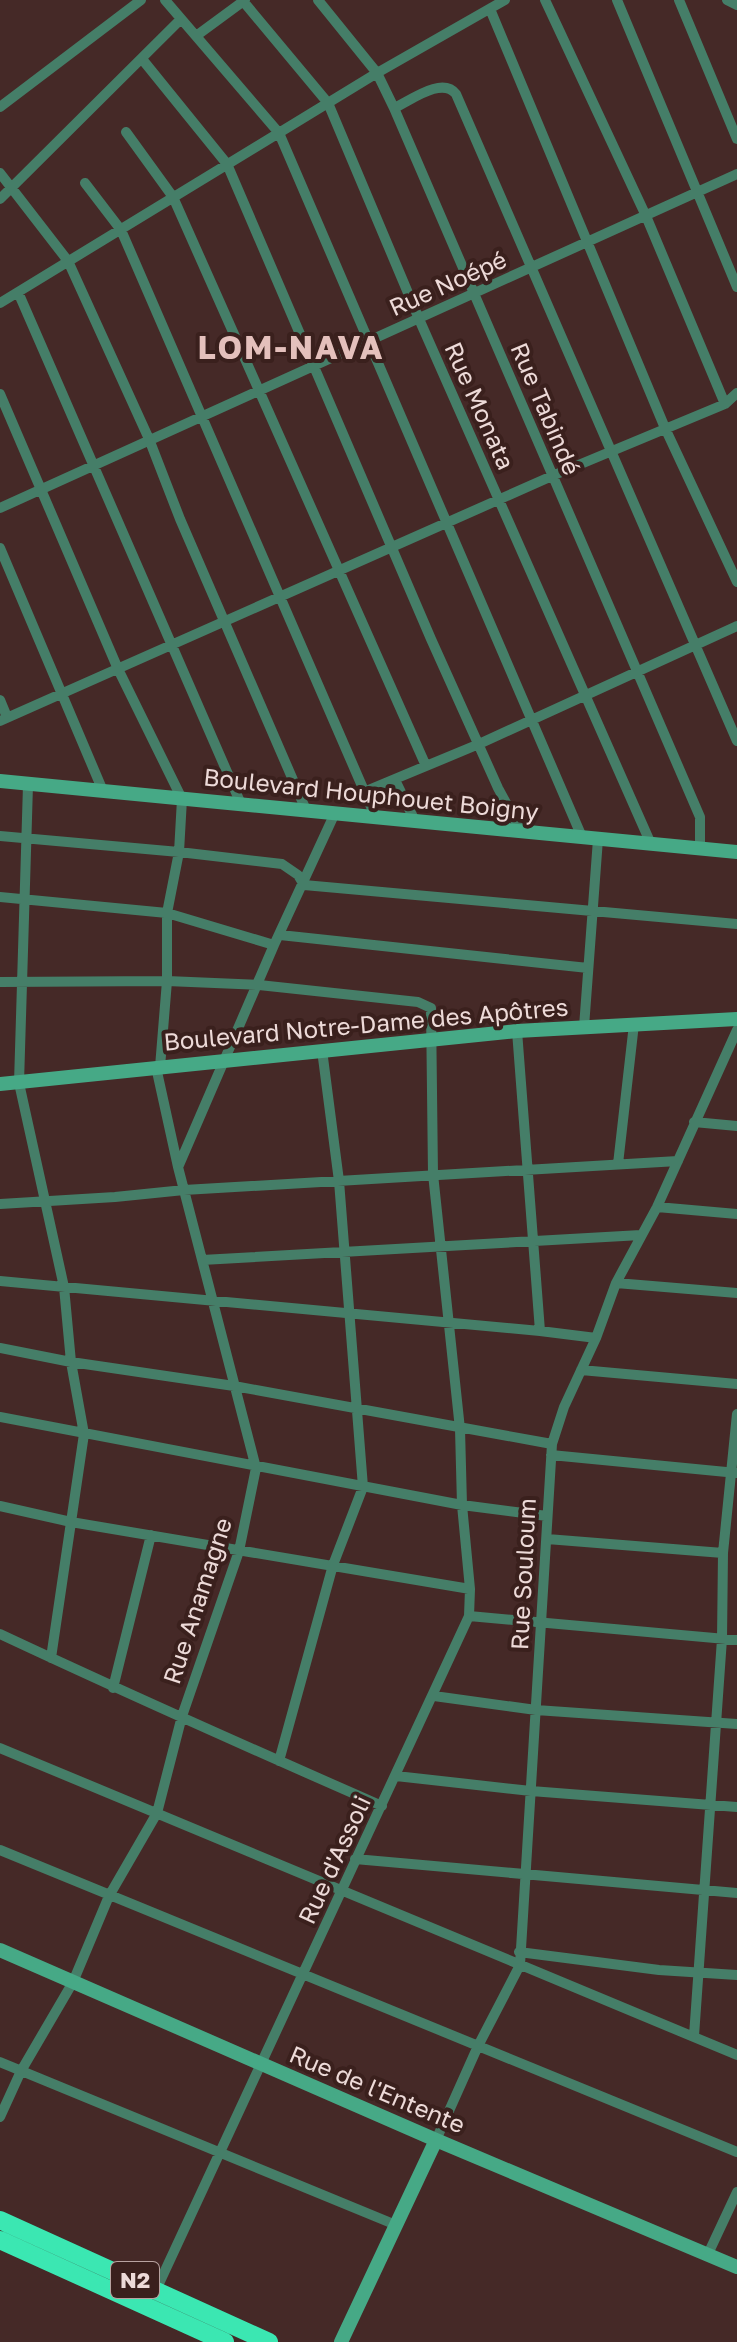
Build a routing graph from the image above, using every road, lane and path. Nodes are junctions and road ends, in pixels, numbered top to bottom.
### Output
1 (141, 0) edge
2 (165, 0) edge
3 (244, 0) edge
4 (318, 0) edge
5 (505, 0) edge
6 (545, 0) edge
7 (617, 0) edge
8 (679, 0) edge
9 (727, 0) edge
10 (737, 5) edge
11 (490, 9) junction
12 (181, 19) junction
13 (196, 36) junction
14 (142, 59) junction
15 (377, 73) junction
16 (328, 103) junction
17 (0, 107) edge
18 (394, 108) junction
19 (126, 132) dead end
20 (279, 133) junction
21 (737, 139) edge
22 (227, 164) junction
23 (0, 173) edge
24 (737, 174) edge
25 (85, 183) dead end
26 (11, 188) junction
27 (696, 193) junction
28 (173, 197) junction
29 (0, 199) edge
30 (646, 216) junction
31 (121, 230) junction
32 (589, 243) junction
33 (68, 261) junction
34 (532, 269) junction
35 (737, 287) edge
36 (18, 292) junction
37 (474, 295) junction
38 (0, 303) edge
39 (419, 319) junction
40 (367, 342) junction
41 (312, 366) junction
42 (258, 391) junction
43 (737, 393) edge
44 (0, 394) edge
45 (725, 404) junction
46 (203, 416) junction
47 (665, 428) junction
48 (149, 439) junction
49 (612, 451) junction
50 (93, 464) junction
51 (552, 476) junction
52 (42, 489) junction
53 (499, 500) junction
54 (0, 507) edge
55 (445, 525) junction
56 (0, 548) edge
57 (392, 548) junction
58 (339, 571) junction
59 (737, 582) edge
60 (280, 596) junction
61 (225, 620) junction
62 (737, 626) edge
63 (172, 645) junction
64 (696, 646) junction
65 (118, 669) junction
66 (638, 672) junction
67 (62, 694) junction
68 (584, 696) junction
69 (0, 700) edge
70 (4, 719) edge
71 (531, 720) junction
72 (737, 741) edge
73 (479, 744) junction
74 (426, 766) junction
75 (395, 780) junction
76 (0, 781) edge
77 (28, 785) junction
78 (103, 791) junction
79 (366, 791) junction
80 (182, 799) junction
81 (241, 804) junction
82 (306, 810) junction
83 (335, 813) junction
84 (375, 816) junction
85 (415, 821) junction
86 (521, 831) junction
87 (0, 836) edge
88 (582, 837) junction
89 (27, 839) junction
90 (598, 839) junction
91 (651, 844) junction
92 (700, 849) junction
93 (179, 852) junction
94 (737, 852) edge
95 (304, 885) junction
96 (0, 897) edge
97 (24, 900) junction
98 (592, 910) junction
99 (167, 913) junction
100 (737, 924) edge
101 (277, 940) junction
102 (588, 968) junction
103 (167, 981) junction
104 (0, 982) edge
105 (22, 983) junction
106 (259, 985) junction
107 (737, 1019) edge
108 (634, 1024) junction
109 (584, 1027) junction
110 (737, 1030) edge
111 (517, 1031) junction
112 (431, 1040) junction
113 (322, 1050) junction
114 (224, 1060) junction
115 (158, 1067) junction
116 (19, 1083) junction
117 (0, 1084) edge
118 (694, 1122) junction
119 (737, 1126) edge
120 (678, 1161) junction
121 (618, 1164) junction
122 (178, 1167) junction
123 (528, 1170) junction
124 (433, 1174) junction
125 (339, 1181) junction
126 (184, 1190) junction
127 (44, 1200) junction
128 (0, 1204) edge
129 (657, 1207) junction
130 (737, 1214) edge
131 (641, 1235) junction
132 (534, 1243) junction
133 (441, 1247) junction
134 (344, 1252) junction
135 (202, 1260) junction
136 (0, 1281) edge
137 (616, 1283) junction
138 (64, 1287) junction
139 (737, 1293) edge
140 (212, 1300) junction
141 (349, 1313) junction
142 (449, 1323) junction
143 (540, 1331) junction
144 (596, 1338) junction
145 (0, 1348) edge
146 (71, 1362) junction
147 (581, 1370) junction
148 (737, 1384) edge
149 (234, 1386) junction
150 (357, 1407) junction
151 (737, 1414) edge
152 (0, 1417) edge
153 (460, 1429) junction
154 (84, 1434) junction
155 (552, 1450) junction
156 (256, 1468) junction
157 (733, 1473) edge
158 (363, 1487) junction
159 (462, 1505) junction
160 (0, 1506) edge
161 (547, 1516) junction
162 (71, 1522) junction
163 (151, 1535) junction
164 (547, 1539) junction
165 (239, 1551) junction
166 (723, 1553) junction
167 (333, 1565) junction
168 (470, 1589) junction
169 (469, 1616) junction
170 (541, 1623) junction
171 (0, 1634) edge
172 (722, 1639) junction
173 (737, 1640) edge
174 (51, 1658) junction
175 (113, 1688) junction
176 (434, 1696) junction
177 (536, 1710) junction
178 (182, 1716) junction
179 (717, 1723) junction
180 (737, 1724) edge
181 (0, 1748) edge
182 (279, 1761) junction
183 (396, 1776) junction
184 (531, 1791) junction
185 (712, 1805) junction
186 (382, 1806) junction
187 (737, 1807) edge
188 (157, 1813) junction
189 (0, 1850) edge
190 (355, 1859) junction
191 (526, 1874) junction
192 (343, 1890) junction
193 (706, 1890) junction
194 (737, 1893) edge
195 (109, 1896) junction
196 (0, 1950) edge
197 (519, 1952) junction
198 (520, 1965) junction
199 (697, 1972) junction
200 (304, 1974) junction
201 (737, 1975) edge
202 (73, 1982) junction
203 (694, 2036) junction
204 (478, 2046) junction
205 (737, 2055) edge
206 (0, 2062) edge
207 (261, 2064) junction
208 (21, 2071) junction
209 (0, 2117) edge
210 (436, 2140) junction
211 (221, 2152) junction
212 (737, 2152) edge
213 (737, 2192) edge
214 (0, 2220) edge
215 (396, 2225) junction
216 (0, 2240) edge
217 (708, 2254) junction
218 (737, 2267) edge
219 (156, 2290) junction
220 (225, 2342) edge
221 (269, 2342) edge
222 (341, 2342) edge

1 - 17 street
2 - 12 street
3 - 13 street
3 - 16 street, Rue Monata
4 - 15 street, Rue Tabindé
5 - 11 street
6 - 30 street
7 - 27 street
8 - 21 street
9 - 10 street
11 - 15 street
11 - 32 street
12 - 13 street
12 - 14 street
13 - 20 street
14 - 22 street
14 - 26 street
15 - 16 street
15 - 18 street, Rue Tabindé
16 - 20 street
16 - 39 street, Rue Monata
18 - 34 street
18 - 37 street, Rue Tabindé
19 - 28 street
20 - 22 street
20 - 40 street
22 - 28 street
22 - 41 street
23 - 26 street
24 - 27 street, Rue Noépé
25 - 31 street
26 - 29 street
26 - 33 street
27 - 30 street, Rue Noépé
27 - 35 street
28 - 31 street
28 - 42 street
30 - 32 street, Rue Noépé
30 - 45 street
31 - 33 street
31 - 46 street
32 - 34 street, Rue Noépé
32 - 47 street
33 - 36 street
33 - 48 street
34 - 37 street, Rue Noépé
34 - 49 street
36 - 38 street
36 - 50 street
37 - 39 street, Rue Noépé
37 - 51 street, Rue Tabindé
39 - 40 street, Rue Noépé
39 - 53 street, Rue Monata
40 - 41 street, Rue Noépé
40 - 55 street
41 - 42 street, Rue Noépé
41 - 57 street
42 - 46 street, Rue Noépé
42 - 58 street
43 - 45 street
44 - 52 street
45 - 47 street
46 - 48 street, Rue Noépé
46 - 60 street
47 - 49 street
47 - 59 street
48 - 50 street, Rue Noépé
48 - 61 street
49 - 51 street
49 - 64 street
50 - 52 street, Rue Noépé
50 - 63 street
51 - 53 street
51 - 66 street, Rue Tabindé
52 - 54 street, Rue Noépé
52 - 65 street
53 - 55 street
53 - 68 street, Rue Monata
55 - 57 street
55 - 71 street
56 - 67 street
57 - 58 street
57 - 73 street
58 - 60 street
58 - 74 street
60 - 61 street
60 - 79 street
61 - 63 street
61 - 82 street
62 - 64 street
63 - 65 street
63 - 81 street
64 - 66 street
64 - 72 street
65 - 67 street
65 - 80 street
66 - 68 street
66 - 92 street, Rue Tabindé
67 - 70 street
67 - 78 street
68 - 71 street
68 - 91 street, Rue Monata
69 - 70 street
71 - 73 street
71 - 88 street
73 - 74 street
73 - 86 street
74 - 75 street
75 - 79 street
75 - 85 street
76 - 77 street, Boulevard Houphouet Boigny
77 - 78 street, Boulevard Houphouet Boigny
77 - 89 street
78 - 80 street, Boulevard Houphouet Boigny
79 - 84 street
80 - 81 street, Boulevard Houphouet Boigny
80 - 93 street, Rue Anamagne
81 - 82 street, Boulevard Houphouet Boigny
82 - 83 street, Boulevard Houphouet Boigny
83 - 84 street, Boulevard Houphouet Boigny
83 - 95 street
84 - 85 street, Boulevard Houphouet Boigny
85 - 86 street, Boulevard Houphouet Boigny
86 - 88 street, Boulevard Houphouet Boigny
87 - 89 street
88 - 90 street, Boulevard Houphouet Boigny
89 - 93 street
89 - 97 street
90 - 91 street, Boulevard Houphouet Boigny
90 - 98 street
91 - 92 street, Boulevard Houphouet Boigny
92 - 94 street, Boulevard Houphouet Boigny
93 - 95 street
93 - 99 street, Rue Anamagne
95 - 98 street
95 - 101 street
96 - 97 street
97 - 99 street
97 - 105 street
98 - 100 street
98 - 102 street
99 - 101 street
99 - 103 street, Rue Anamagne
101 - 102 street
101 - 106 street
102 - 109 street
103 - 105 street
103 - 106 street
103 - 115 street, Rue Anamagne
104 - 105 street
105 - 116 street
106 - 112 street, Rue d'Assoli
106 - 114 street
107 - 108 street, Boulevard Notre-Dame des Apôtres
108 - 109 street, Boulevard Notre-Dame des Apôtres
108 - 121 street
109 - 111 street, Boulevard Notre-Dame des Apôtres
110 - 118 street, Rue Souloum
111 - 112 street, Boulevard Notre-Dame des Apôtres
111 - 123 street
112 - 113 street, Boulevard Notre-Dame des Apôtres
112 - 124 street, Rue d'Assoli
113 - 114 street, Boulevard Notre-Dame des Apôtres
113 - 125 street
114 - 115 street, Boulevard Notre-Dame des Apôtres
114 - 122 street
115 - 116 street, Boulevard Notre-Dame des Apôtres
115 - 122 street, Rue Anamagne
116 - 117 street, Boulevard Notre-Dame des Apôtres
116 - 127 street
118 - 119 street
118 - 120 street, Rue Souloum
120 - 121 street
120 - 129 street, Rue Souloum
121 - 123 street
122 - 126 street, Rue Anamagne
123 - 124 street
123 - 132 street
124 - 125 street
124 - 133 street, Rue d'Assoli
125 - 126 street
125 - 134 street
126 - 127 street
126 - 135 street, Rue Anamagne
127 - 128 street
127 - 138 street
129 - 130 street
129 - 131 street, Rue Souloum
131 - 132 street
131 - 137 street, Rue Souloum
132 - 133 street
132 - 143 street
133 - 134 street
133 - 142 street, Rue d'Assoli
134 - 135 street
134 - 141 street
135 - 140 street, Rue Anamagne
136 - 138 street
137 - 139 street
137 - 144 street, Rue Souloum
138 - 140 street
138 - 146 street
140 - 141 street
140 - 149 street, Rue Anamagne
141 - 142 street
141 - 150 street
142 - 143 street
142 - 153 street, Rue d'Assoli
143 - 144 street
144 - 147 street, Rue Souloum
145 - 146 street
146 - 149 street
146 - 154 street
147 - 148 street
147 - 155 street, Rue Souloum
149 - 150 street
149 - 156 street, Rue Anamagne
150 - 153 street
150 - 158 street
151 - 157 street
152 - 154 street
153 - 155 street
153 - 159 street, Rue d'Assoli
154 - 156 street
154 - 162 street
155 - 157 street
155 - 161 street, Rue Souloum
156 - 158 street
156 - 165 street, Rue Anamagne
157 - 166 street
158 - 159 street
158 - 167 street
159 - 161 street
159 - 168 street, Rue d'Assoli
160 - 162 street
161 - 164 street, Rue Souloum
162 - 163 street
162 - 174 street
163 - 165 street
163 - 175 street
164 - 166 street
164 - 170 street, Rue Souloum
165 - 167 street
165 - 178 street, Rue Anamagne
166 - 172 street
167 - 168 street
167 - 182 street
168 - 169 street, Rue d'Assoli
169 - 170 street
169 - 176 street, Rue d'Assoli
170 - 172 street
170 - 177 street, Rue Souloum
171 - 174 street
172 - 173 street
172 - 179 street
174 - 175 street
175 - 178 street
176 - 177 street
176 - 183 street, Rue d'Assoli
177 - 179 street
177 - 184 street, Rue Souloum
178 - 182 street
178 - 188 street, Rue Anamagne
179 - 180 street
179 - 185 street
181 - 188 street
182 - 186 street
183 - 184 street
183 - 186 street, Rue d'Assoli
184 - 185 street
184 - 191 street, Rue Souloum
185 - 187 street
185 - 193 street
186 - 190 street, Rue d'Assoli
188 - 192 street
188 - 195 street, Rue Anamagne
189 - 195 street
190 - 191 street
190 - 192 street, Rue d'Assoli
191 - 193 street
191 - 197 street, Rue Souloum
192 - 198 street
192 - 200 street, Rue d'Assoli
193 - 194 street
193 - 199 street
195 - 200 street
195 - 202 street, Rue Anamagne
196 - 202 street, Rue de l'Entente
197 - 198 street, Rue Souloum
197 - 199 street
198 - 203 street
198 - 204 street
199 - 201 street
199 - 203 street
200 - 204 street
200 - 207 street, Rue d'Assoli
202 - 207 street, Rue de l'Entente
202 - 208 street, Rue Anamagne
203 - 205 street
204 - 210 street
204 - 212 street
206 - 208 street
207 - 210 street, Rue de l'Entente
207 - 211 street, Rue d'Assoli
208 - 209 street, Rue Anamagne
208 - 211 street
210 - 215 street
210 - 217 street, Rue de l'Entente
211 - 215 street
211 - 219 street, Rue d'Assoli
213 - 217 street
214 - 219 highway, N2
215 - 222 street
216 - 220 highway, N2
217 - 218 street, Rue de l'Entente
219 - 221 highway, N2

